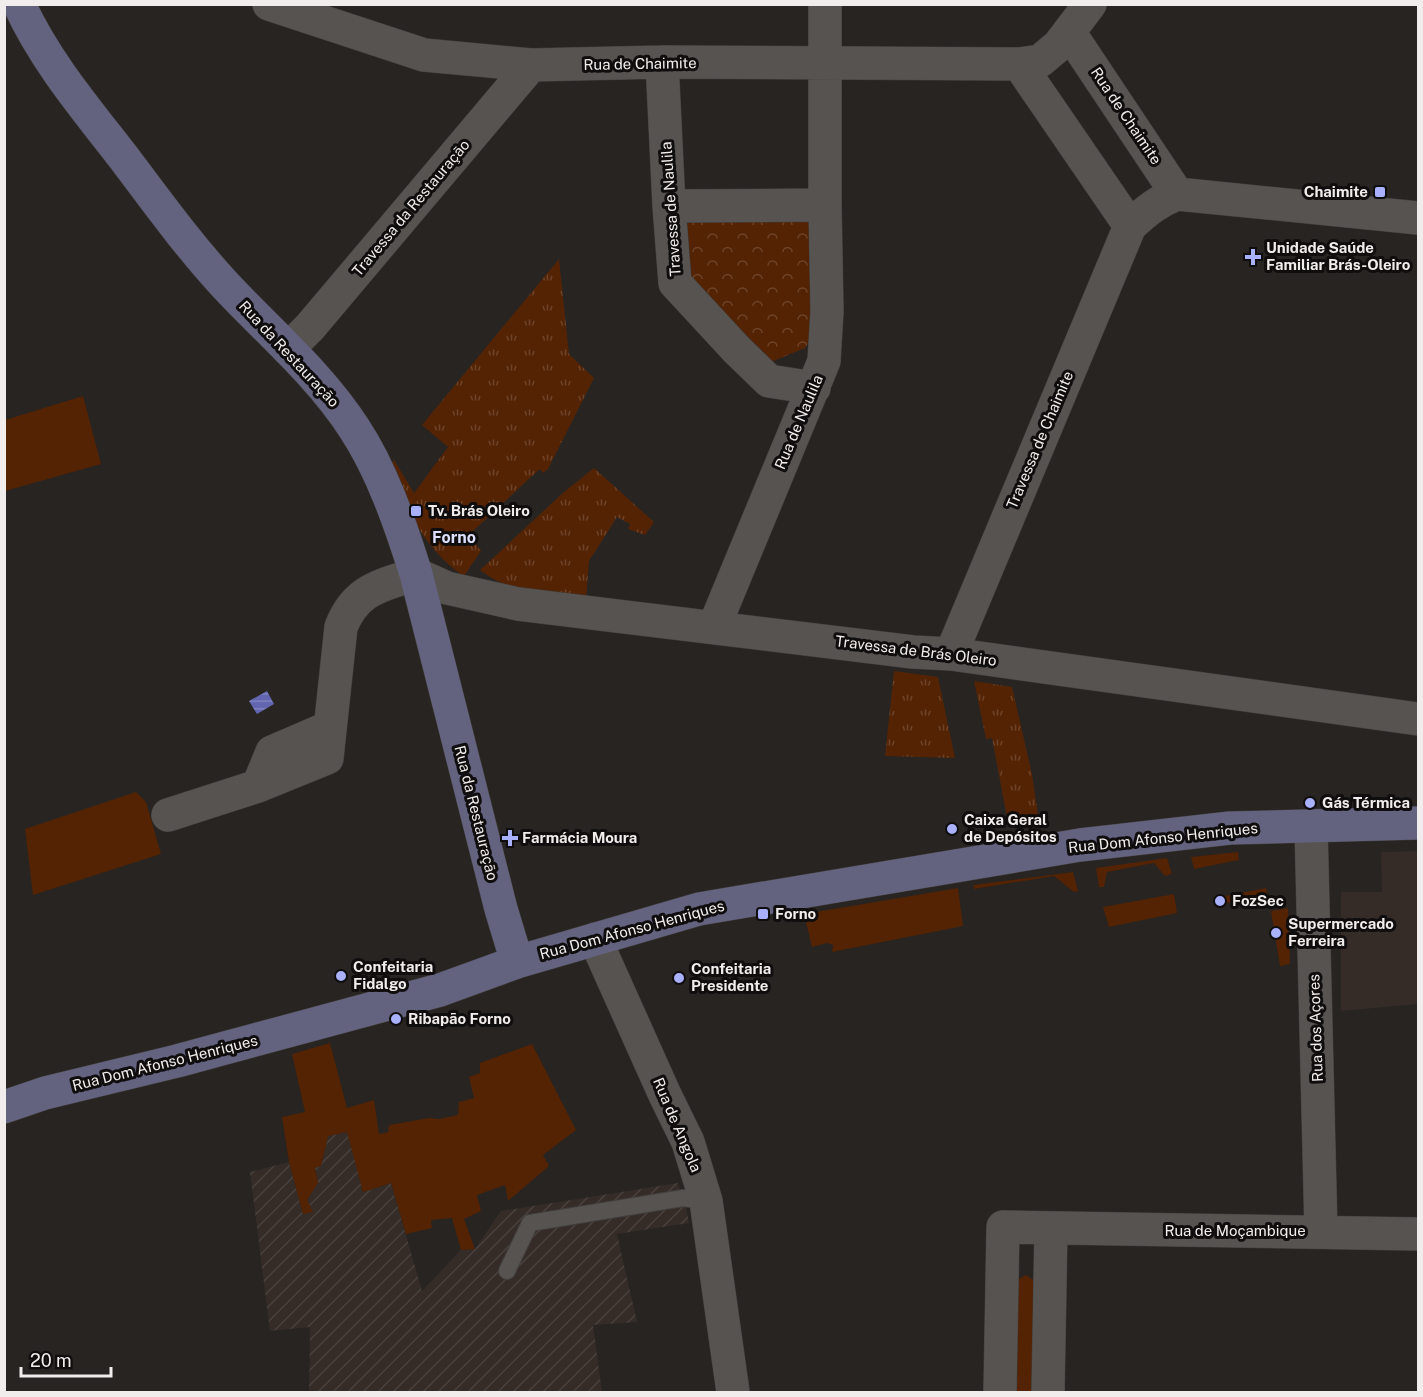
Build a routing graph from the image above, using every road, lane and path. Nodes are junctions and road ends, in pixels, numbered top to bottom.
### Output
1 (19, 4) edge
2 (269, 4) edge
3 (825, 4) edge
4 (1090, 4) edge
5 (1069, 32) junction
6 (662, 62) junction
7 (824, 64) junction
8 (1019, 64) junction
9 (531, 65) junction
10 (1177, 194) junction
11 (669, 206) junction
12 (825, 206) junction
13 (1419, 218) edge
14 (1130, 226) junction
15 (288, 349) junction
16 (814, 388) junction
17 (416, 574) junction
18 (714, 627) junction
19 (951, 654) junction
20 (1419, 719) edge
21 (168, 815) dead end
22 (1419, 823) edge
23 (1311, 826) junction
24 (595, 939) junction
25 (517, 962) junction
26 (4, 1107) edge
27 (706, 1201) junction
28 (1051, 1228) junction
29 (1321, 1231) junction
30 (1419, 1234) edge
31 (507, 1271) dead end
32 (733, 1392) edge
33 (1000, 1392) edge
34 (1048, 1392) edge

1 - 15 main road, Rua da Restauração
2 - 9 street, Rua de Chaimite
3 - 7 street, Rua de Naulila
4 - 5 street
5 - 8 street, Rua de Chaimite
5 - 10 street, Rua de Chaimite
6 - 7 street, Rua de Chaimite
6 - 9 street, Rua de Chaimite
6 - 11 street, Travessa de Naulila
7 - 8 street, Rua de Chaimite
7 - 12 street, Rua de Naulila
8 - 14 street
9 - 15 street, Travessa da Restauração
10 - 13 street
10 - 14 street
11 - 12 street
11 - 16 street, Travessa de Naulila
12 - 16 street, Rua de Naulila
14 - 19 street, Travessa de Chaimite
15 - 17 main road, Rua da Restauração
16 - 18 street, Rua de Naulila
17 - 18 street, Travessa de Brás Oleiro
17 - 21 street
17 - 25 main road, Rua da Restauração
18 - 19 street, Travessa de Brás Oleiro
19 - 20 street, Travessa de Brás Oleiro
22 - 23 main road, Rua Dom Afonso Henriques
23 - 24 main road, Rua Dom Afonso Henriques
23 - 29 street, Rua dos Açores
24 - 25 main road, Rua Dom Afonso Henriques
24 - 27 street, Rua de Angola
25 - 26 main road, Rua Dom Afonso Henriques
27 - 31 lane
27 - 32 street, Rua de Angola
28 - 29 street, Rua de Moçambique
28 - 33 street, Rua de Moçambique
28 - 34 street
29 - 30 street, Rua de Moçambique

